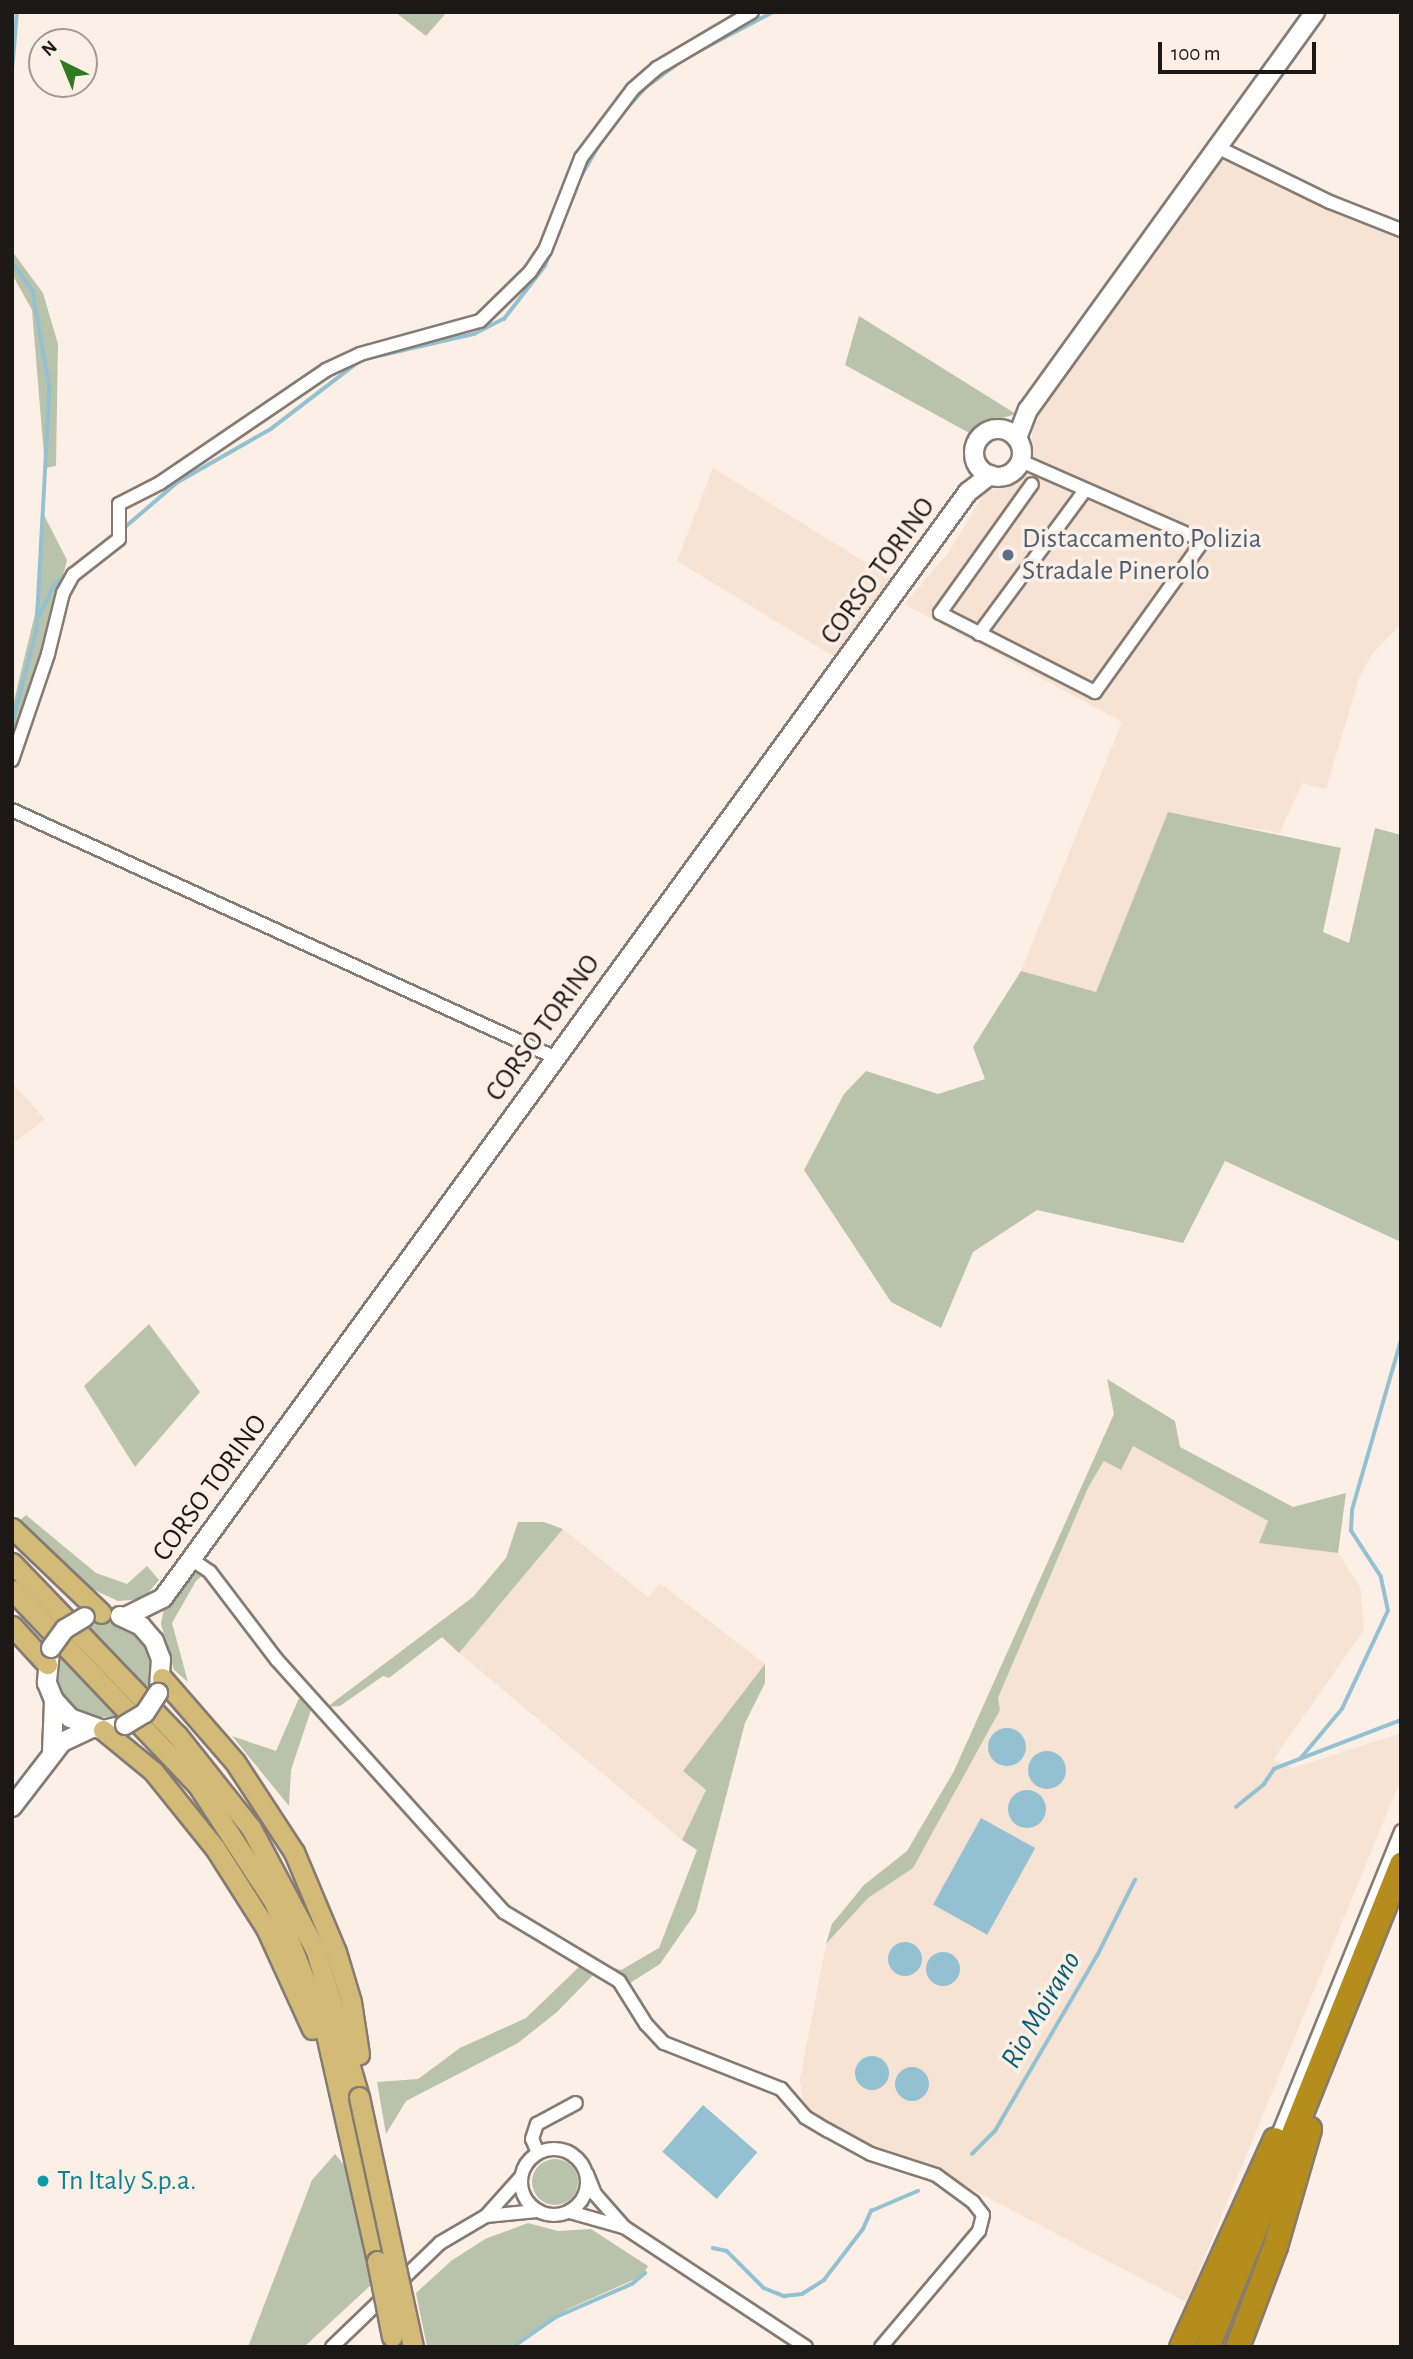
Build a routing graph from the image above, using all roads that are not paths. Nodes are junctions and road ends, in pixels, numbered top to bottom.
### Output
1 (752, 12) edge
2 (1315, 12) edge
3 (1215, 146) junction
4 (1401, 230) edge
5 (1010, 433) junction
6 (1021, 461) junction
7 (983, 469) junction
8 (1032, 484) dead end
9 (1085, 490) junction
10 (979, 634) junction
11 (12, 760) edge
12 (12, 810) edge
13 (554, 1057) junction
14 (12, 1528) edge
15 (191, 1559) junction
16 (12, 1563) edge
17 (12, 1590) edge
18 (163, 1598) junction
19 (93, 1615) junction
20 (125, 1617) junction
21 (12, 1626) edge
22 (154, 1641) junction
23 (49, 1656) junction
24 (160, 1686) junction
25 (54, 1700) junction
26 (97, 1729) junction
27 (52, 1753) junction
28 (12, 1807) edge
29 (1401, 1831) edge
30 (1401, 1864) edge
31 (1401, 1896) edge
32 (340, 2092) junction
33 (1315, 2094) junction
34 (359, 2097) junction
35 (576, 2103) dead end
36 (1277, 2137) junction
37 (538, 2153) junction
38 (587, 2174) junction
39 (521, 2178) junction
40 (537, 2211) junction
41 (570, 2212) junction
42 (486, 2216) junction
43 (624, 2227) junction
44 (393, 2342) edge
45 (880, 2345) edge
46 (332, 2347) edge
47 (413, 2347) edge
48 (806, 2347) edge
49 (1181, 2347) edge
50 (1207, 2347) edge
51 (1220, 2347) edge
52 (1237, 2347) edge

1 - 11 street
2 - 3 main road
3 - 4 street
3 - 5 main road
5 - 6 main road
5 - 7 main road
6 - 7 main road
6 - 9 street
7 - 13 main road, CORSO TORINO
8 - 10 street
9 - 10 street
9 - 10 street
12 - 13 street
13 - 15 main road, CORSO TORINO
14 - 19 main road
15 - 18 main road, CORSO TORINO
15 - 45 street
16 - 34 main road
17 - 32 main road
18 - 20 main road
18 - 22 main road
19 - 20 main road
19 - 23 main road, bridge
20 - 22 main road
21 - 23 main road
22 - 24 main road
23 - 25 main road
24 - 26 main road, bridge
24 - 34 main road
25 - 26 main road
25 - 27 main road
26 - 27 main road
26 - 32 main road
27 - 28 main road
29 - 36 street
30 - 33 highway
31 - 33 highway
32 - 44 main road, bridge
33 - 36 highway
33 - 50 highway
33 - 51 highway
33 - 52 highway
34 - 47 main road, bridge
35 - 37 street
36 - 49 highway
37 - 38 street
37 - 39 street
38 - 41 street
38 - 43 street
39 - 40 street
39 - 42 street
40 - 41 street
40 - 42 street
41 - 43 street
42 - 46 street
43 - 48 street

